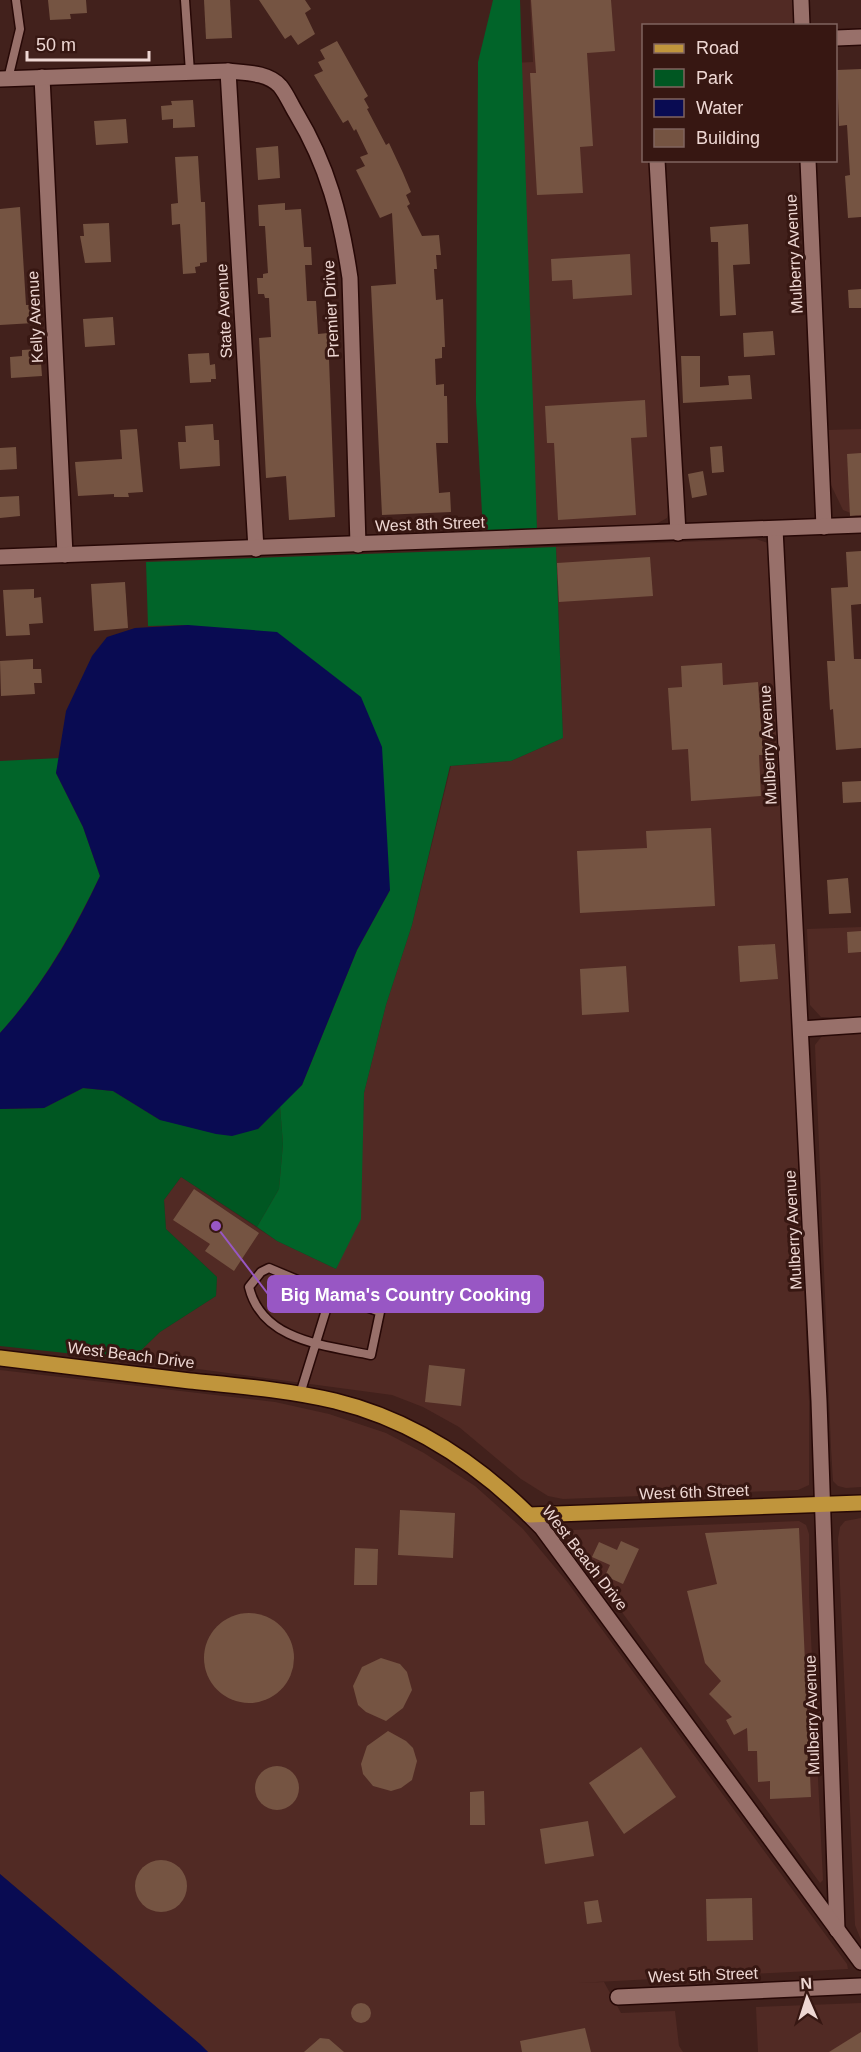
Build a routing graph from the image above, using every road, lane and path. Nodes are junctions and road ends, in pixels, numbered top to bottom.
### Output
1 (16, 0) edge
2 (185, 0) edge
3 (801, 0) edge
4 (802, 24) edge
5 (861, 37) edge
6 (837, 38) edge
7 (228, 71) junction
8 (190, 72) junction
9 (42, 77) junction
10 (4, 79) edge
11 (657, 162) edge
12 (808, 162) edge
13 (861, 525) edge
14 (824, 527) junction
15 (775, 529) junction
16 (678, 533) junction
17 (358, 545) junction
18 (256, 549) junction
19 (65, 555) junction
20 (0, 557) edge
21 (861, 1025) edge
22 (801, 1029) junction
23 (331, 1294) junction
24 (315, 1343) junction
25 (0, 1358) edge
26 (300, 1394) junction
27 (861, 1503) edge
28 (822, 1504) junction
29 (529, 1515) junction
30 (837, 1930) junction
31 (861, 1962) edge
32 (861, 1986) edge
33 (618, 1997) dead end

1 - 10 lane
2 - 8 lane
3 - 4 street
5 - 6 street
7 - 8 street
7 - 17 street, Premier Drive
7 - 18 street, State Avenue
8 - 9 street
9 - 10 street
9 - 19 street, Kelly Avenue
11 - 16 street
12 - 14 street, Mulberry Avenue
13 - 14 street, West 8th Street
14 - 15 street, West 8th Street
15 - 16 street, West 8th Street
15 - 22 street, Mulberry Avenue
16 - 17 street, West 8th Street
17 - 18 street, West 8th Street
18 - 19 street, West 8th Street
19 - 20 street, West 8th Street
21 - 22 street
22 - 28 street, Mulberry Avenue
23 - 24 lane
23 - 24 lane
23 - 24 lane
24 - 26 lane
25 - 26 main road, West Beach Drive
26 - 29 main road, West Beach Drive
27 - 28 main road, West 6th Street
28 - 29 main road, West 6th Street
28 - 30 street, Mulberry Avenue
29 - 30 street, West Beach Drive
30 - 31 street, West Beach Drive
32 - 33 street, West 5th Street

